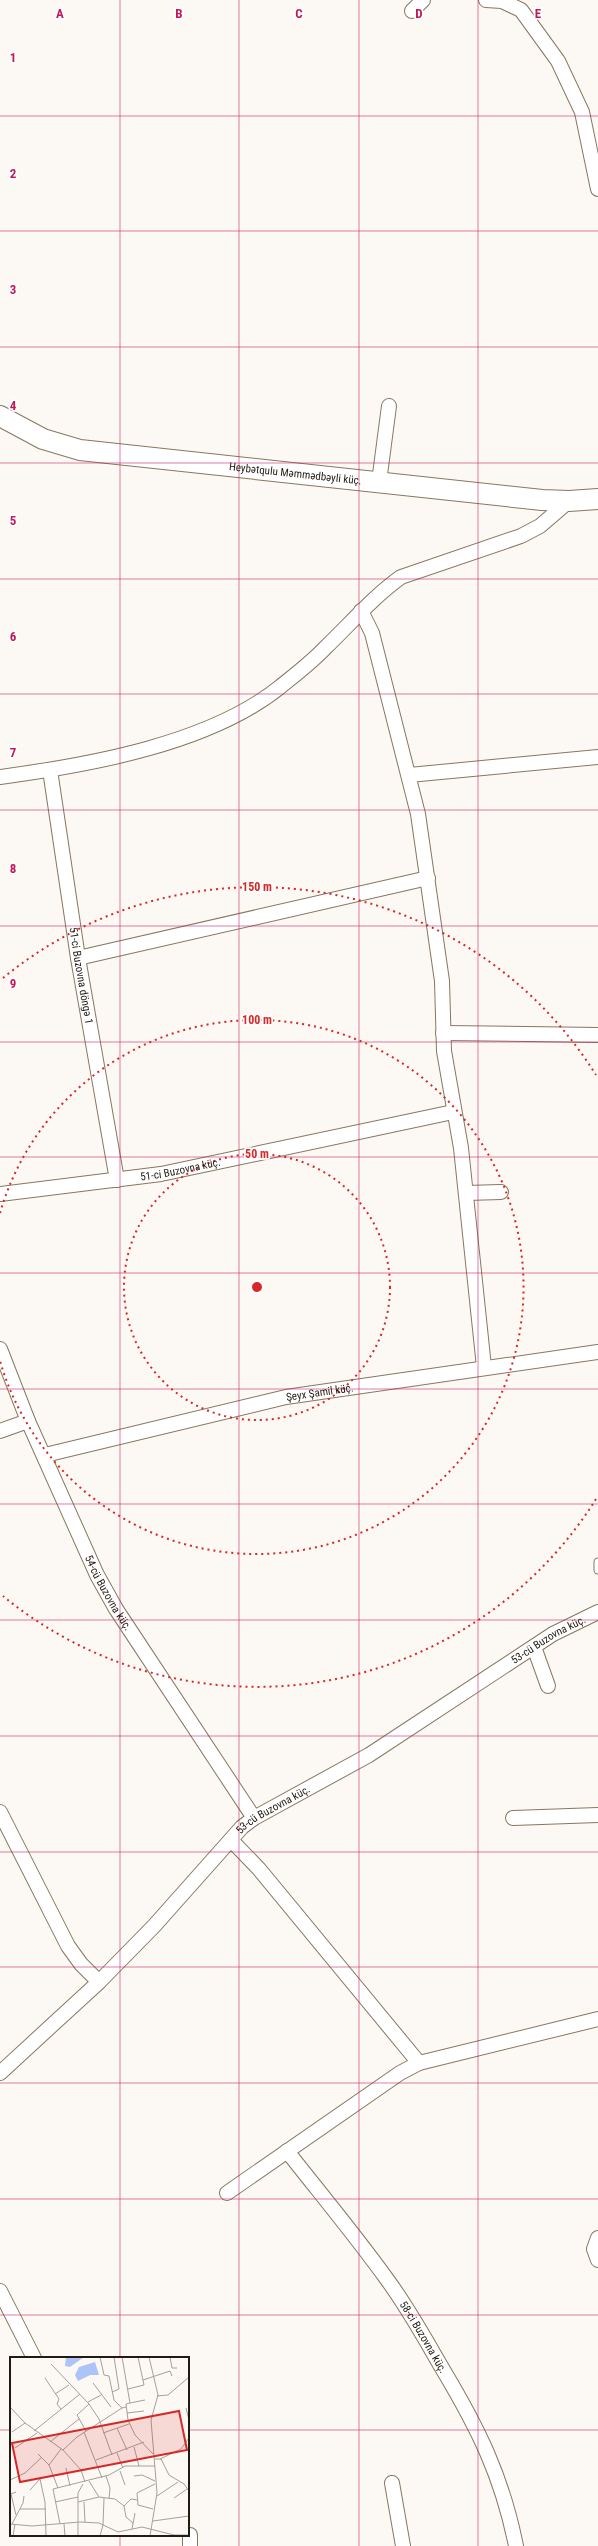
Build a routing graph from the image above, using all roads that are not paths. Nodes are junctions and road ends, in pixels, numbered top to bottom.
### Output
1 (423, 0) edge
2 (486, 0) edge
3 (412, 10) dead end
4 (598, 189) edge
5 (389, 406) dead end
6 (0, 416) edge
7 (379, 482) junction
8 (598, 499) edge
9 (569, 502) junction
10 (361, 611) junction
11 (598, 758) edge
12 (50, 770) junction
13 (410, 775) junction
14 (0, 777) edge
15 (428, 878) junction
16 (78, 958) junction
17 (443, 1033) junction
18 (598, 1035) edge
19 (453, 1112) junction
20 (117, 1180) junction
21 (501, 1192) dead end
22 (466, 1193) junction
23 (0, 1194) edge
24 (0, 1349) edge
25 (598, 1352) edge
26 (484, 1367) junction
27 (28, 1422) junction
28 (0, 1431) edge
29 (45, 1455) junction
30 (598, 1562) edge
31 (598, 1570) edge
32 (598, 1612) edge
33 (534, 1647) junction
34 (548, 1686) dead end
35 (0, 1812) edge
36 (598, 1815) edge
37 (254, 1818) junction
38 (513, 1818) dead end
39 (231, 1840) junction
40 (99, 1982) junction
41 (598, 2019) edge
42 (419, 2063) junction
43 (0, 2073) edge
44 (287, 2151) junction
45 (227, 2193) dead end
46 (598, 2238) edge
47 (598, 2260) edge
48 (0, 2291) edge
49 (33, 2357) edge
50 (392, 2483) dead end
51 (403, 2546) edge
52 (516, 2546) edge

1 - 3 street
2 - 4 street
5 - 7 street
6 - 7 street, Heybətqulu Məmmədbəyli küç.
7 - 9 street, Heybətqulu Məmmədbəyli küç.
8 - 9 street, Heybətqulu Məmmədbəyli küç.
9 - 10 street
10 - 12 street
10 - 13 street
11 - 13 street
12 - 14 street
12 - 16 street, 51-ci Buzovna döngə 1
13 - 15 street
15 - 16 street
15 - 17 street
16 - 20 street, 51-ci Buzovna döngə 1
17 - 18 street
17 - 19 street
19 - 20 street, 51-ci Buzovna küç.
19 - 22 street
20 - 23 street, 51-ci Buzovna küç.
21 - 22 street
22 - 26 street
24 - 27 street, 54-cü Buzovna küç.
25 - 26 street, Şeyx Şamil küç.
26 - 29 street, Şeyx Şamil küç.
27 - 28 street
27 - 29 street, 54-cü Buzovna küç.
29 - 37 street, 54-cü Buzovna küç.
30 - 31 lane
32 - 33 street, 53-cü Buzovna küç.
33 - 34 street
33 - 37 street, 53-cü Buzovna küç.
35 - 40 street
36 - 38 street
37 - 39 street, 53-cü Buzovna küç.
39 - 40 street, 53-cü Buzovna küç.
39 - 42 street
40 - 43 street, 53-cü Buzovna küç.
41 - 42 street
42 - 44 street
44 - 45 street
44 - 52 street, 58-ci Buzovna küç.
46 - 47 street
48 - 49 street
50 - 51 street

